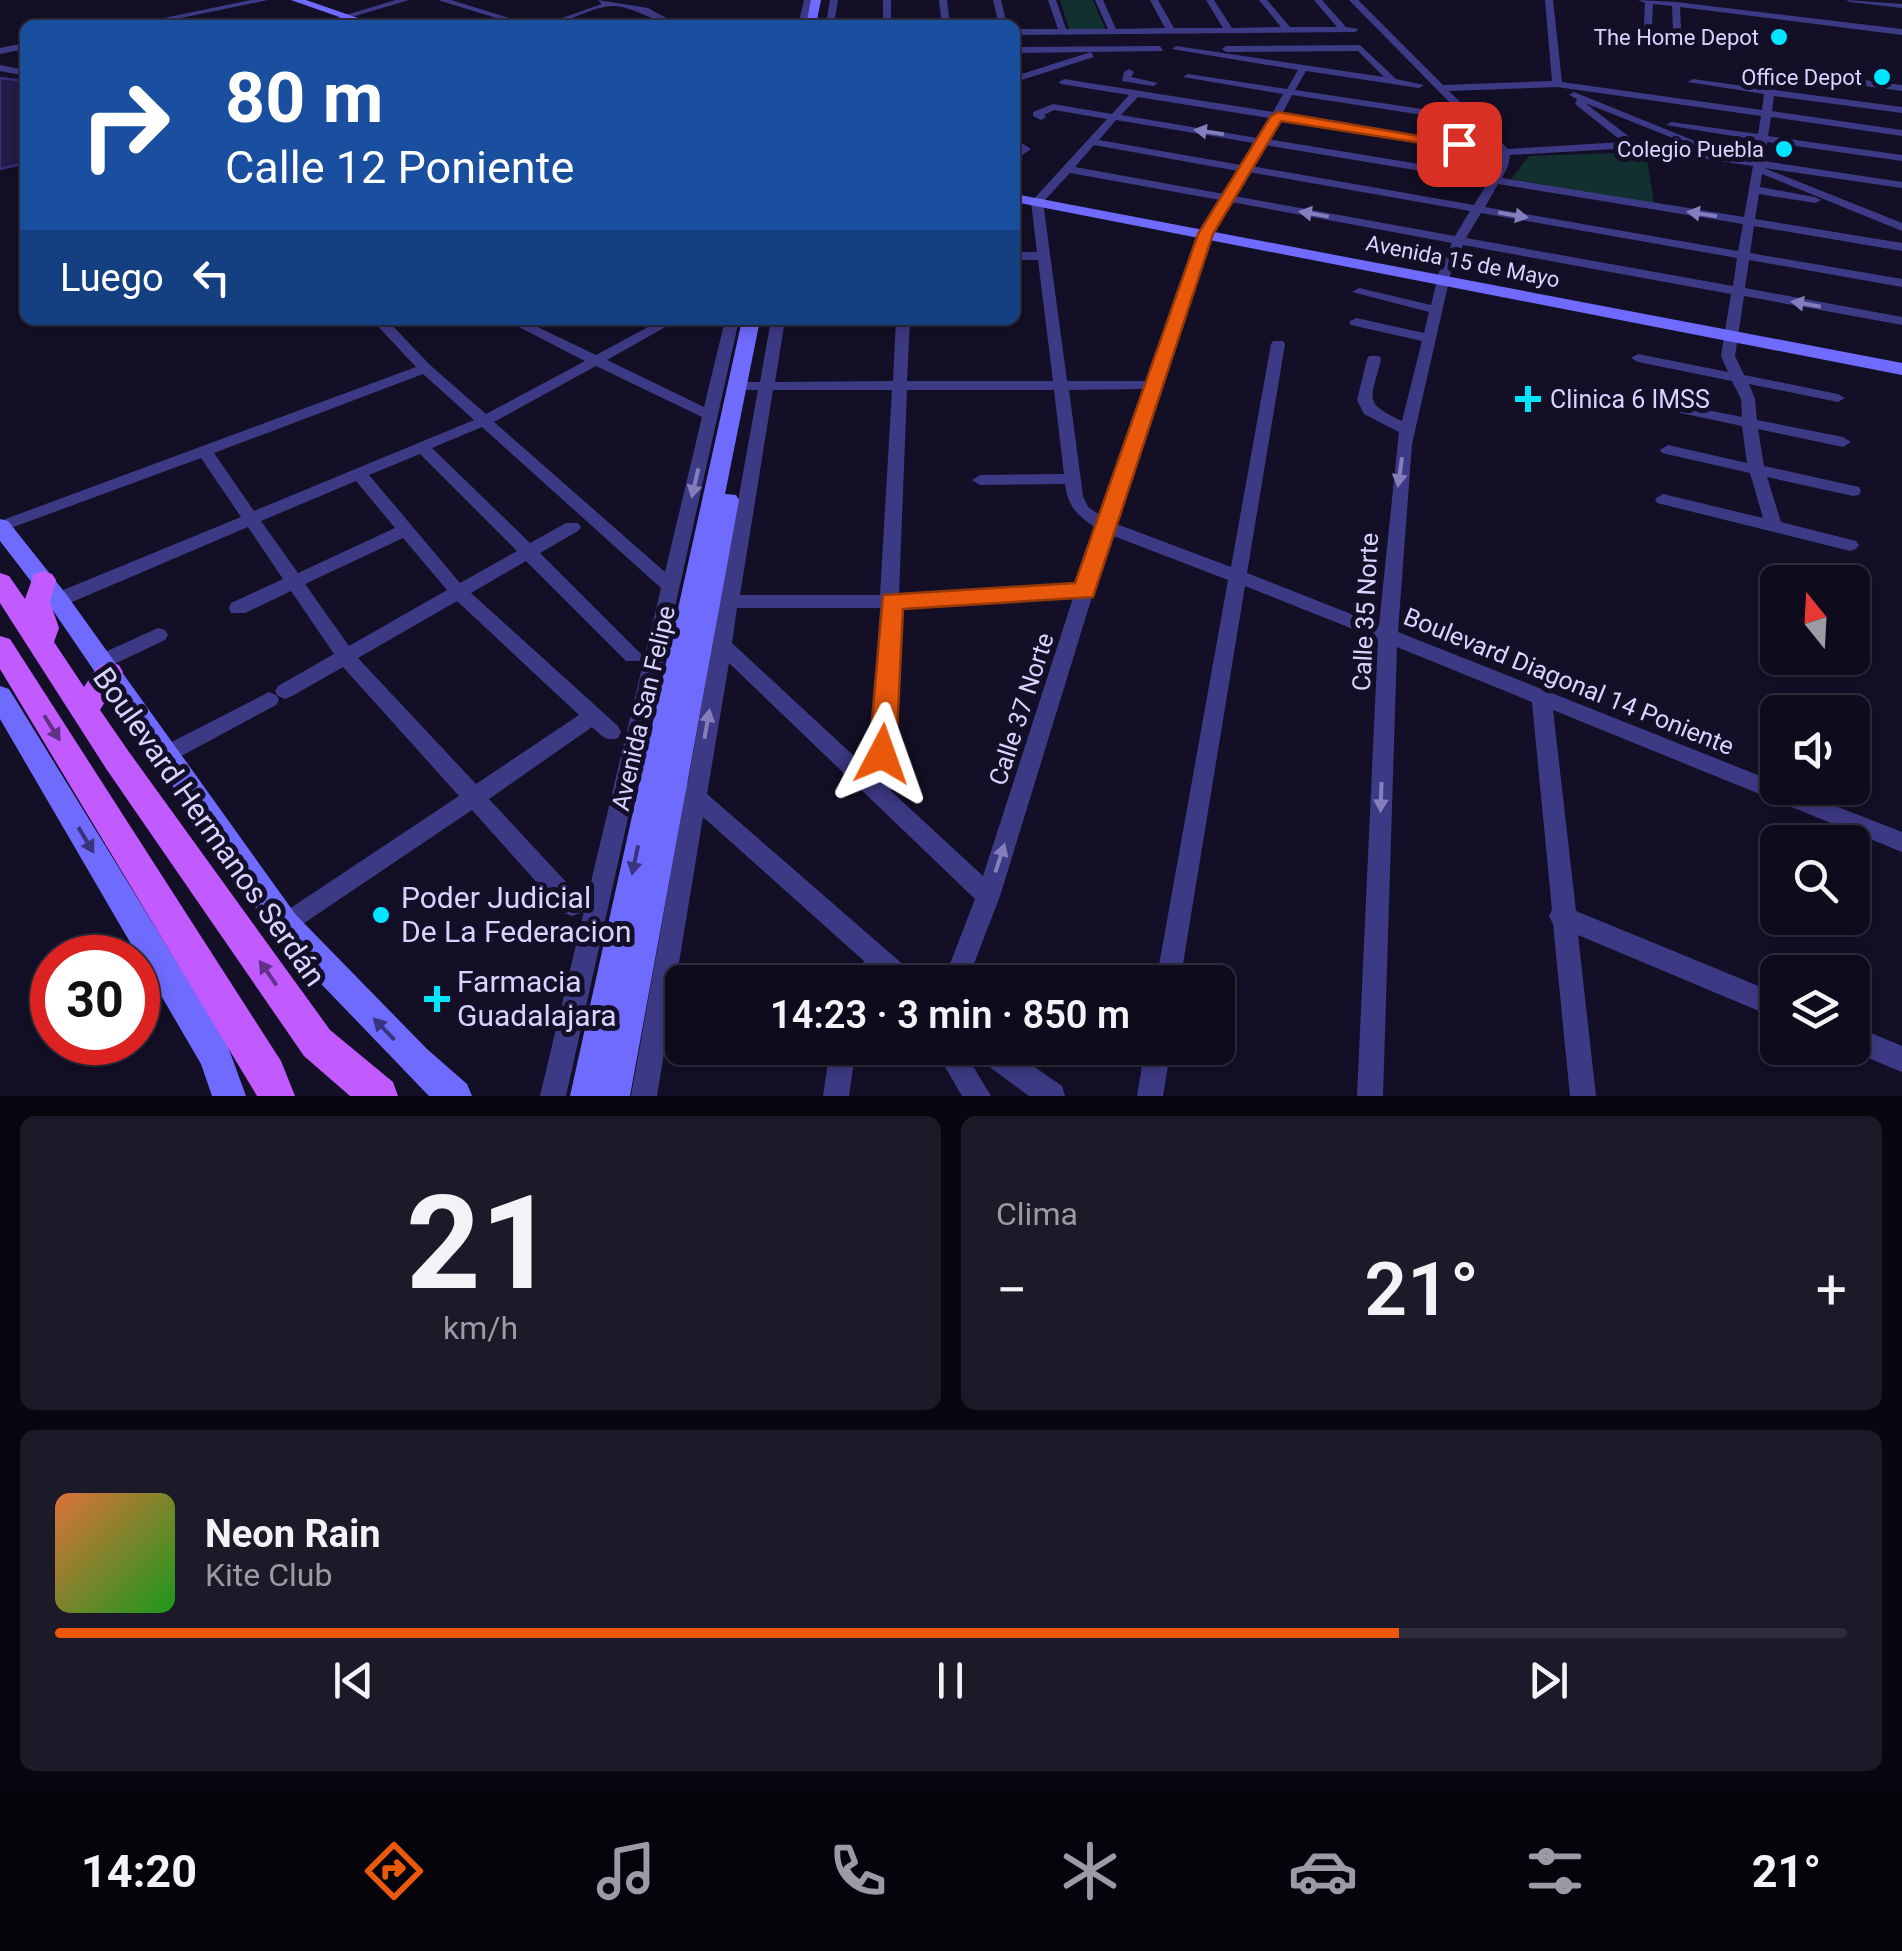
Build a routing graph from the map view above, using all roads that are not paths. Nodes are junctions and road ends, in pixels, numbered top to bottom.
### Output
1 (264, 0) edge
2 (278, 0) edge
3 (296, 0) edge
4 (405, 0) edge
5 (442, 0) edge
6 (596, 0) edge
7 (628, 0) edge
8 (1052, 0) edge
9 (1099, 0) edge
10 (1154, 0) edge
11 (1210, 0) edge
12 (1263, 0) edge
13 (1318, 0) edge
14 (1353, 0) edge
15 (1549, 0) edge
16 (1646, 0) edge
17 (1762, 0) edge
18 (1850, 0) edge
19 (1882, 2) edge
20 (610, 4) junction
21 (1676, 4) junction
22 (1902, 6) edge
23 (187, 15) junction
24 (655, 15) junction
25 (1764, 15) junction
26 (160, 20) edge
27 (201, 20) edge
28 (346, 20) edge
29 (511, 20) edge
30 (561, 20) edge
31 (665, 20) edge
32 (1648, 26) dead end
33 (1678, 29) dead end
34 (1171, 30) junction
35 (1229, 30) junction
36 (1287, 30) junction
37 (1113, 31) junction
38 (1020, 32) edge
39 (1063, 32) junction
40 (1897, 32) edge
41 (1160, 49) dead end
42 (1020, 50) edge
43 (1109, 50) junction
44 (1380, 68) junction
45 (1308, 70) junction
46 (1129, 72) dead end
47 (1020, 77) edge
48 (1188, 78) dead end
49 (1392, 81) junction
50 (1064, 82) dead end
51 (1693, 82) dead end
52 (1153, 83) dead end
53 (1556, 84) junction
54 (1419, 85) dead end
55 (1440, 88) junction
56 (1902, 88) edge
57 (1134, 89) junction
58 (1771, 92) junction
59 (1290, 93) junction
60 (1568, 94) junction
61 (1902, 110) edge
62 (1769, 114) junction
63 (1278, 116) junction
64 (1041, 117) dead end
65 (1114, 117) junction
66 (1470, 119) junction
67 (1646, 121) junction
68 (1902, 133) edge
69 (1765, 138) junction
70 (1261, 140) junction
71 (1092, 142) junction
72 (1633, 144) junction
73 (1505, 152) junction
74 (1902, 158) edge
75 (1738, 160) junction
76 (1760, 166) junction
77 (1244, 168) junction
78 (1068, 169) junction
79 (1433, 169) junction
80 (1496, 180) junction
81 (1902, 184) edge
82 (1756, 190) junction
83 (1020, 195) edge
84 (1040, 198) junction
85 (1226, 198) junction
86 (1424, 199) junction
87 (1849, 205) junction
88 (1478, 208) junction
89 (1902, 213) edge
90 (1750, 222) junction
91 (1902, 227) edge
92 (1207, 230) junction
93 (1459, 240) junction
94 (1902, 246) edge
95 (1745, 255) junction
96 (1020, 256) edge
97 (1044, 256) junction
98 (1444, 276) junction
99 (1902, 282) edge
100 (1360, 292) dead end
101 (1739, 292) junction
102 (1435, 310) junction
103 (1902, 321) edge
104 (1356, 322) dead end
105 (384, 325) edge
106 (522, 325) edge
107 (662, 325) edge
108 (731, 325) edge
109 (751, 325) edge
110 (761, 325) edge
111 (776, 325) edge
112 (904, 325) edge
113 (1731, 330) junction
114 (1428, 338) junction
115 (1278, 344) dead end
116 (1902, 357) edge
117 (1638, 358) dead end
118 (1374, 359) dead end
119 (598, 361) junction
120 (425, 368) junction
121 (1902, 369) edge
122 (1736, 375) junction
123 (1156, 385) junction
124 (751, 386) junction
125 (902, 386) junction
126 (1064, 386) junction
127 (1838, 398) dead end
128 (1652, 402) dead end
129 (712, 416) junction
130 (1750, 420) junction
131 (484, 421) junction
132 (1406, 428) junction
133 (1844, 442) dead end
134 (424, 448) junction
135 (1668, 450) dead end
136 (205, 452) junction
137 (1757, 470) junction
138 (360, 475) junction
139 (1074, 479) junction
140 (980, 480) dead end
141 (1853, 491) dead end
142 (1663, 499) dead end
143 (252, 520) junction
144 (1105, 526) junction
145 (0, 527) edge
146 (572, 527) dead end
147 (1774, 527) junction
148 (408, 528) junction
149 (1850, 545) dead end
150 (526, 554) junction
151 (1236, 574) junction
152 (294, 581) junction
153 (0, 582) edge
154 (51, 590) junction
155 (1084, 591) junction
156 (458, 592) junction
157 (699, 599) junction
158 (892, 601) junction
159 (238, 608) dead end
160 (1388, 633) junction
161 (158, 635) dead end
162 (40, 643) junction
163 (721, 644) junction
164 (0, 646) edge
165 (346, 656) junction
166 (633, 656) dead end
167 (105, 667) junction
168 (0, 696) edge
169 (1542, 699) junction
170 (84, 710) junction
171 (592, 717) junction
172 (611, 732) dead end
173 (167, 754) junction
174 (675, 778) junction
175 (880, 792) junction
176 (474, 798) junction
177 (1902, 842) edge
178 (988, 896) junction
179 (572, 905) dead end
180 (1561, 916) junction
181 (286, 925) junction
182 (878, 958) junction
183 (875, 965) edge
184 (886, 965) edge
185 (962, 965) edge
186 (1171, 965) edge
187 (1760, 1000) edge
188 (1870, 1046) edge
189 (1902, 1059) edge
190 (841, 1065) edge
191 (955, 1065) edge
192 (1008, 1065) edge
193 (1155, 1065) edge
194 (228, 1096) edge
195 (276, 1096) edge
196 (379, 1096) edge
197 (455, 1096) edge
198 (554, 1096) edge
199 (587, 1096) edge
200 (613, 1096) edge
201 (644, 1096) edge
202 (836, 1096) edge
203 (978, 1096) edge
204 (1052, 1096) edge
205 (1150, 1096) edge
206 (1370, 1096) edge
207 (1583, 1096) edge

1 - 23 street
2 - 28 main road
3 - 28 main road
4 - 28 street
5 - 29 street
6 - 20 street
7 - 24 street
8 - 39 street
9 - 37 street
10 - 34 street
11 - 35 street
12 - 36 street
13 - 36 street
14 - 55 street
15 - 53 street
16 - 21 street
16 - 32 street
17 - 25 street
18 - 19 street
19 - 22 street
19 - 40 street
20 - 24 street
20 - 30 street
21 - 25 street
21 - 33 street
23 - 26 street
23 - 27 street
24 - 31 street
25 - 40 street
34 - 35 street
34 - 37 street
35 - 36 street
37 - 39 street
38 - 39 street
41 - 43 street
42 - 43 street
43 - 47 street
44 - 45 street
44 - 45 street
44 - 49 street
45 - 49 street
45 - 59 street, Calle 37 Norte
46 - 57 street
48 - 59 street
49 - 54 street
50 - 57 street
51 - 58 street
52 - 57 street
53 - 55 street
53 - 60 street
53 - 62 street
55 - 66 street
56 - 58 street
57 - 63 street
57 - 65 street
58 - 61 street
58 - 62 street
59 - 63 street, Calle 37 Norte
59 - 66 street
60 - 67 street
60 - 72 street
62 - 68 street
62 - 69 street
63 - 70 street, Calle 37 Norte
63 - 73 street
64 - 65 street
70 -> 65 street
65 - 71 street
66 - 73 street
67 - 69 street
67 - 75 street
69 - 74 street
69 - 76 street
70 - 77 street, Calle 37 Norte
70 - 79 street
71 - 77 street
71 - 78 street
72 - 73 street
72 - 75 street
73 - 80 street, Calle 35 Norte
75 - 76 street
76 - 81 street
76 - 82 street
76 - 87 street
77 - 85 street, Calle 37 Norte
77 - 86 street
78 - 84 street
78 - 85 street
79 - 80 street
79 - 86 street
80 - 88 street, Calle 35 Norte
90 -> 80 street
82 - 87 street
82 - 90 street
83 - 84 main road, Avenida 15 de Mayo
84 - 92 main road, Avenida 15 de Mayo
84 - 97 street
85 - 92 street, Calle 37 Norte
93 -> 85 street
86 - 88 street
87 - 89 street
87 - 91 street
88 - 93 street, Calle 35 Norte
88 -> 95 street
90 - 94 street
90 - 95 street
92 - 98 main road, Avenida 15 de Mayo
92 - 123 street, Calle 37 Norte
93 - 98 street, Calle 35 Norte
93 - 101 street
95 - 99 street
95 - 101 street
96 - 97 street
97 - 126 street
98 - 102 street, Calle 35 Norte
98 - 113 main road, Avenida 15 de Mayo
100 - 102 street
103 -> 101 street
101 - 113 street
102 - 114 street, Calle 35 Norte
104 - 114 street
105 - 120 street
106 - 119 street
107 - 119 street
108 - 129 street, Avenida San Felipe
109 - 124 main road, Avenida San Felipe
110 - 124 main road, Avenida San Felipe
111 - 124 street, Avenida San Felipe
112 - 125 street
113 - 116 main road, Avenida 15 de Mayo
113 - 121 main road, Avenida 15 de Mayo
113 - 122 street
114 - 132 street, Calle 35 Norte
115 - 151 street
117 - 122 street
118 - 132 street
119 - 129 street
119 - 131 street
120 - 131 street
120 - 136 street
122 - 127 street
122 - 130 street
123 - 126 street
123 - 144 street, Calle 37 Norte
124 - 125 street
124 - 157 main road, Avenida San Felipe
124 - 157 street, Avenida San Felipe
125 - 126 street
125 - 158 street
126 - 139 street
128 - 130 street
129 -> 157 street, Avenida San Felipe
130 - 133 street
130 - 137 street
131 - 134 street
131 - 157 street
132 -> 160 street, Calle 35 Norte
134 - 138 street
134 - 150 street
135 - 137 street
136 - 143 street
136 - 145 street
137 - 141 street
137 - 147 street
138 - 143 street
138 - 148 street
139 - 140 street
139 - 144 street
142 - 147 street
143 - 152 street
143 - 154 street
144 - 151 street, Boulevard Diagonal 14 Poniente
144 - 155 street, Calle 37 Norte
145 - 154 main road
146 - 150 street
147 - 149 street
148 - 152 street
148 - 156 street
150 - 156 street
150 - 166 street
151 - 160 street, Boulevard Diagonal 14 Poniente
151 - 186 street
152 - 159 street
152 - 165 street
153 - 162 main road, Boulevard Hermanos Serdán
154 - 162 main road
154 - 167 main road
155 - 158 street
178 -> 155 street, Calle 37 Norte
156 - 165 street
156 - 171 street
157 - 158 street
157 - 163 street, Avenida San Felipe
157 - 174 main road, Avenida San Felipe
157 - 198 street, Avenida San Felipe
158 - 175 street
160 - 169 street, Boulevard Diagonal 14 Poniente
160 -> 206 street, Calle 35 Norte
161 - 167 street
162 - 170 main road, Boulevard Hermanos Serdán
174 -> 163 street, Avenida San Felipe
163 - 175 street
164 -> 195 main road
165 - 173 street
165 - 176 street
167 - 170 main road
167 - 173 main road
168 -> 194 main road
169 - 177 street, Boulevard Diagonal 14 Poniente
169 - 180 street
196 -> 170 main road, Boulevard Hermanos Serdán
171 - 172 street
171 - 176 street
173 - 181 main road
174 - 182 street
174 -> 199 main road, Avenida San Felipe
174 - 200 main road, Avenida San Felipe
174 - 201 street, Avenida San Felipe
175 - 178 street
176 - 179 street
176 - 181 street
178 - 185 street, Calle 37 Norte
180 - 187 street
180 - 207 street
197 -> 181 main road
182 - 183 street
182 - 184 street
188 - 189 street
190 - 202 street
191 - 203 street
192 - 204 street
193 - 205 street

